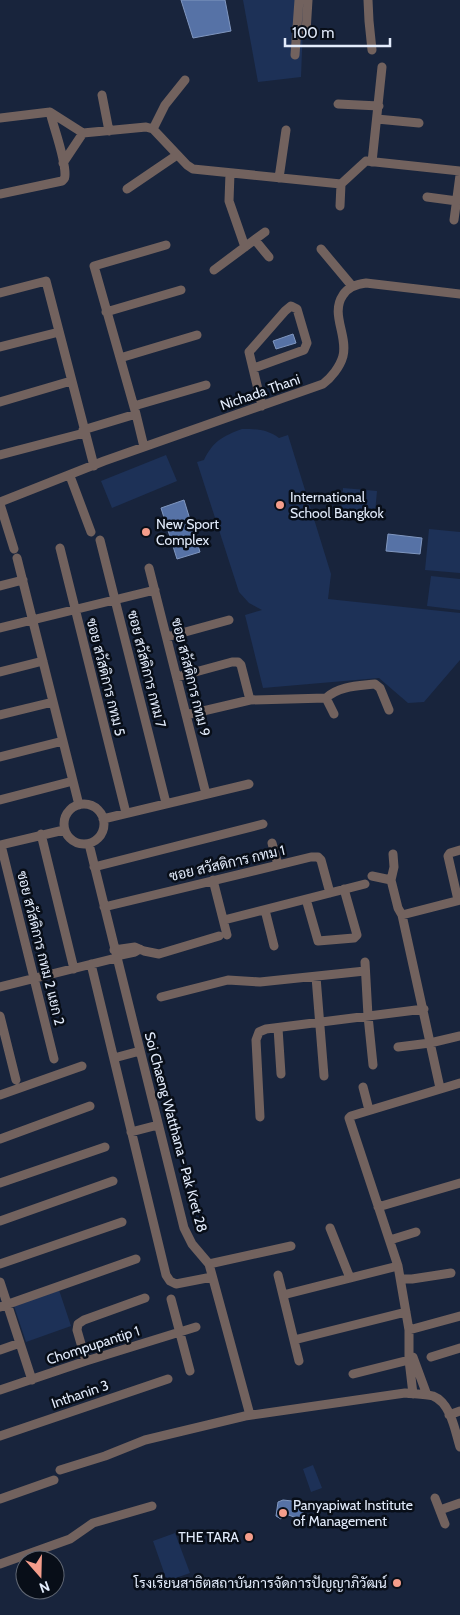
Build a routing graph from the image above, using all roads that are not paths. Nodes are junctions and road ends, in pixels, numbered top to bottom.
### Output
1 (299, 0) edge
2 (308, 0) edge
3 (368, 0) edge
4 (306, 32) dead end
5 (372, 50) dead end
6 (295, 55) dead end
7 (382, 67) dead end
8 (185, 80) dead end
9 (102, 95) dead end
10 (338, 104) dead end
11 (379, 106) junction
12 (50, 112) junction
13 (0, 118) edge
14 (377, 119) junction
15 (419, 123) dead end
16 (153, 129) junction
17 (286, 130) dead end
18 (109, 131) junction
19 (83, 133) junction
20 (177, 155) junction
21 (372, 162) junction
22 (63, 163) junction
23 (460, 170) edge
24 (230, 172) junction
25 (460, 175) edge
26 (279, 178) junction
27 (341, 184) junction
28 (127, 189) dead end
29 (0, 194) edge
30 (427, 197) dead end
31 (457, 201) junction
32 (340, 206) dead end
33 (454, 220) dead end
34 (266, 232) dead end
35 (255, 240) junction
36 (166, 245) dead end
37 (245, 247) junction
38 (321, 249) dead end
39 (269, 257) dead end
40 (214, 270) dead end
41 (352, 286) junction
42 (181, 290) dead end
43 (0, 293) edge
44 (460, 294) edge
45 (106, 312) junction
46 (59, 332) junction
47 (197, 335) dead end
48 (0, 347) edge
49 (120, 358) junction
50 (254, 368) junction
51 (71, 381) junction
52 (206, 385) dead end
53 (0, 402) edge
54 (262, 406) junction
55 (135, 410) junction
56 (84, 431) junction
57 (144, 447) junction
58 (0, 455) edge
59 (94, 466) junction
60 (70, 476) junction
61 (0, 503) edge
62 (90, 532) dead end
63 (100, 540) dead end
64 (60, 548) dead end
65 (14, 549) dead end
66 (17, 558) dead end
67 (149, 568) dead end
68 (23, 580) junction
69 (0, 586) edge
70 (155, 590) junction
71 (115, 600) junction
72 (75, 609) junction
73 (32, 619) junction
74 (229, 620) dead end
75 (0, 628) edge
76 (167, 637) junction
77 (43, 661) junction
78 (0, 672) edge
79 (177, 677) junction
80 (326, 698) junction
81 (250, 700) junction
82 (53, 702) junction
83 (389, 710) dead end
84 (334, 714) dead end
85 (0, 715) edge
86 (186, 715) junction
87 (63, 741) junction
88 (0, 758) edge
89 (73, 781) junction
90 (249, 784) dead end
91 (206, 794) junction
92 (0, 800) edge
93 (166, 803) junction
94 (79, 805) junction
95 (126, 813) junction
96 (103, 819) junction
97 (263, 824) dead end
98 (64, 830) junction
99 (41, 834) junction
100 (272, 843) dead end
101 (89, 844) junction
102 (0, 845) edge
103 (460, 850) edge
104 (393, 854) dead end
105 (278, 864) junction
106 (94, 867) junction
107 (372, 876) dead end
108 (213, 880) junction
109 (391, 880) junction
110 (365, 884) dead end
111 (344, 890) junction
112 (330, 893) junction
113 (306, 899) junction
114 (459, 900) edge
115 (104, 907) junction
116 (265, 910) junction
117 (402, 914) junction
118 (224, 920) junction
119 (274, 946) dead end
120 (115, 955) junction
121 (91, 964) junction
122 (74, 969) junction
123 (316, 977) junction
124 (34, 979) junction
125 (0, 987) edge
126 (162, 997) dead end
127 (424, 1009) junction
128 (0, 1016) edge
129 (368, 1016) junction
130 (320, 1022) junction
131 (278, 1028) junction
132 (460, 1036) edge
133 (430, 1043) junction
134 (398, 1047) dead end
135 (140, 1052) junction
136 (114, 1058) junction
137 (54, 1059) dead end
138 (372, 1065) dead end
139 (82, 1066) dead end
140 (282, 1074) dead end
141 (324, 1076) dead end
142 (16, 1080) dead end
143 (460, 1083) edge
144 (363, 1087) dead end
145 (440, 1088) junction
146 (0, 1095) edge
147 (90, 1106) dead end
148 (369, 1110) junction
149 (260, 1117) dead end
150 (158, 1124) junction
151 (131, 1132) junction
152 (0, 1139) edge
153 (104, 1147) dead end
154 (113, 1181) dead end
155 (460, 1183) edge
156 (0, 1184) edge
157 (378, 1207) junction
158 (0, 1221) edge
159 (122, 1222) dead end
160 (330, 1228) dead end
161 (416, 1232) dead end
162 (390, 1240) junction
163 (292, 1246) dead end
164 (136, 1259) dead end
165 (0, 1264) edge
166 (208, 1264) junction
167 (398, 1266) junction
168 (451, 1273) dead end
169 (278, 1275) dead end
170 (212, 1277) junction
171 (350, 1278) junction
172 (401, 1279) junction
173 (0, 1282) edge
174 (283, 1295) junction
175 (145, 1298) dead end
176 (171, 1299) dead end
177 (4, 1306) edge
178 (406, 1312) junction
179 (460, 1316) edge
180 (196, 1327) dead end
181 (409, 1330) junction
182 (179, 1332) junction
183 (294, 1340) junction
184 (20, 1343) junction
185 (460, 1348) edge
186 (0, 1350) edge
187 (409, 1356) junction
188 (431, 1357) dead end
189 (86, 1361) junction
190 (299, 1361) dead end
191 (190, 1371) dead end
192 (353, 1374) dead end
193 (168, 1379) dead end
194 (32, 1380) junction
195 (0, 1390) edge
196 (413, 1394) junction
197 (427, 1395) junction
198 (460, 1411) edge
199 (250, 1415) junction
200 (449, 1415) junction
201 (0, 1436) edge
202 (460, 1447) edge
203 (60, 1470) dead end
204 (54, 1480) dead end
205 (435, 1498) dead end
206 (0, 1499) edge
207 (460, 1503) edge
208 (152, 1506) dead end
209 (440, 1510) junction
210 (445, 1524) dead end
211 (0, 1564) edge

1 - 6 street
2 - 4 street
3 - 5 street
7 - 11 street
8 - 16 street
9 - 18 street
10 - 11 street
11 - 14 street
12 - 13 street
12 - 19 street
12 - 22 street
14 - 15 street
14 - 21 street
16 - 18 street
16 - 20 street
17 - 26 street
18 - 19 street
19 - 22 street
20 - 24 street
20 - 28 street
21 - 23 street
21 - 27 street
22 - 29 street
24 - 26 street
24 - 37 street
25 - 31 street
26 - 27 street
27 - 32 street
30 - 31 street
31 - 33 street
34 - 35 street
35 - 37 street
35 - 39 street
36 - 45 street
37 - 40 street
38 - 41 street
41 - 44 street
41 - 54 street, Nichada Thani
42 - 45 street
43 - 46 street
45 - 49 street
46 - 48 street
46 - 51 street
47 - 49 street
49 - 55 street
50 - 50 street
50 - 54 street
51 - 53 street
51 - 56 street
52 - 55 street
54 - 57 street, Nichada Thani
55 - 56 street
55 - 57 street
56 - 58 street
56 - 59 street
57 - 59 street, Nichada Thani
59 - 60 street, Nichada Thani
60 - 61 street, Nichada Thani
60 - 62 street
61 - 65 street
63 - 71 street, ซอย สวัสดิการ กทม 7
64 - 72 street, ซอย สวัสดิการ กทม 5
66 - 68 street
67 - 70 street, ซอย สวัสดิการ กทม 9
68 - 69 street
68 - 73 street
70 - 71 street
70 - 76 street, ซอย สวัสดิการ กทม 9
71 - 72 street
71 - 93 street, ซอย สวัสดิการ กทม 7
72 - 73 street
72 - 95 street, ซอย สวัสดิการ กทม 5
73 - 75 street
73 - 77 street
74 - 76 street
76 - 79 street, ซอย สวัสดิการ กทม 9
77 - 78 street
77 - 82 street
79 - 81 street
79 - 86 street, ซอย สวัสดิการ กทม 9
80 - 81 street
80 - 83 street
80 - 84 street
81 - 86 street
82 - 85 street
82 - 87 street
86 - 91 street, ซอย สวัสดิการ กทม 9
87 - 88 street
87 - 89 street
89 - 92 street
89 - 94 street
90 - 91 street
91 - 93 street
93 - 95 street
94 - 96 street
94 - 98 street
95 - 96 street
96 - 101 street
97 - 106 street
98 - 99 street
98 - 101 street
99 - 102 street
99 - 122 street
100 - 105 street
101 - 106 street, Soi Chaeng Watthana - Pak Kret 28
102 - 124 street, ซอย สวัสดิการ กทม 2 แยก 2
103 - 114 street
104 - 109 street
105 - 108 street, ซอย สวัสดิการ กทม 1
105 - 112 street, ซอย สวัสดิการ กทม 1
106 - 115 street, Soi Chaeng Watthana - Pak Kret 28
107 - 109 street
108 - 115 street, ซอย สวัสดิการ กทม 1
108 - 118 street
109 - 117 street
110 - 111 street
111 - 112 street
111 - 113 street
112 - 113 street
113 - 116 street
114 - 117 street
115 - 120 street, Soi Chaeng Watthana - Pak Kret 28
116 - 118 street
116 - 119 street
117 - 127 street
118 - 120 street
120 - 121 street
120 - 135 street, Soi Chaeng Watthana - Pak Kret 28
121 - 122 street
121 - 136 street
122 - 124 street
123 - 126 street
123 - 129 street
123 - 130 street
124 - 125 street
124 - 137 street, ซอย สวัสดิการ กทม 2 แยก 2
127 - 129 street
127 - 133 street
128 - 142 street
129 - 130 street
129 - 138 street
130 - 131 street
130 - 141 street
131 - 140 street
131 - 149 street
132 - 133 street
133 - 134 street
133 - 145 street
135 - 136 street
135 - 150 street, Soi Chaeng Watthana - Pak Kret 28
136 - 151 street
139 - 146 street
143 - 145 street
144 - 148 street
145 - 148 street
147 - 152 street
148 - 157 street
150 - 151 street
150 - 166 street, Soi Chaeng Watthana - Pak Kret 28
151 - 170 street
153 - 156 street
154 - 158 street
155 - 157 street
157 - 162 street
159 - 165 street
160 - 171 street
161 - 162 street
162 - 167 street
163 - 166 street
164 - 177 street
166 - 170 street, Soi Chaeng Watthana - Pak Kret 28
167 - 171 street
167 - 172 street
168 - 172 street
169 - 174 street
170 - 199 street, Soi Chaeng Watthana - Pak Kret 28
171 - 174 street
172 - 178 street
173 - 177 street
174 - 183 street
175 - 189 street
176 - 182 street
177 - 184 street
178 - 181 street
178 - 183 street
179 - 181 street
180 - 182 street, Chompupantip 1
181 - 187 street
182 - 189 street, Chompupantip 1
182 - 191 street
183 - 190 street
184 - 186 street
184 - 194 street
185 - 188 street
187 - 192 street
187 - 196 street
187 - 197 street
189 - 194 street, Chompupantip 1
193 - 201 street, Inthanin 3
194 - 195 street, Chompupantip 1
196 - 197 street
196 - 199 street
197 - 200 street
198 - 200 street
199 - 203 street
200 - 202 street
204 - 206 street
205 - 209 street
207 - 209 street
208 - 211 street
209 - 210 street

